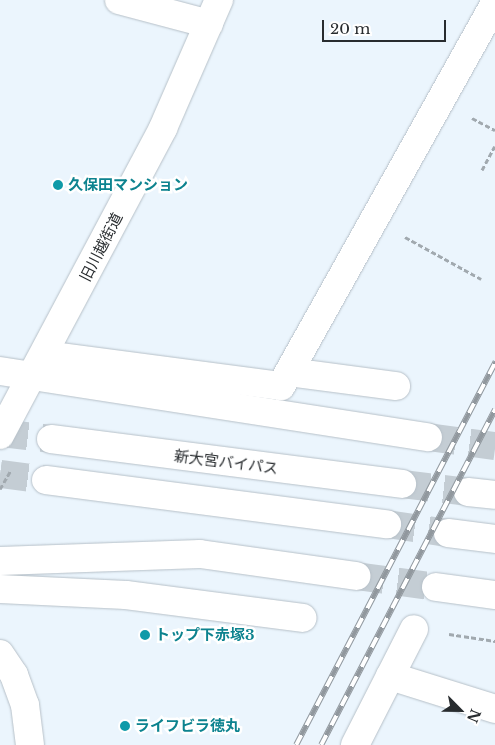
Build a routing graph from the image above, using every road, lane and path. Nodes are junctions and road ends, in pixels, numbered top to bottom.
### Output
1 (119, 0) edge
2 (214, 12) edge
3 (491, 20) edge
4 (495, 146) edge
5 (482, 170) dead end
6 (374, 219) junction
7 (481, 279) dead end
8 (40, 366) junction
9 (0, 371) edge
10 (288, 372) junction
11 (396, 386) dead end
12 (0, 435) edge
13 (428, 437) tunnel mouth
14 (50, 439) tunnel mouth
15 (46, 480) tunnel mouth
16 (402, 484) tunnel mouth
17 (468, 492) tunnel mouth
18 (495, 495) edge
19 (387, 524) tunnel mouth
20 (448, 533) tunnel mouth
21 (495, 539) edge
22 (0, 561) edge
23 (356, 576) tunnel mouth
24 (436, 587) tunnel mouth
25 (0, 589) edge
26 (495, 595) edge
27 (303, 618) dead end
28 (414, 629) joint
29 (495, 641) edge
30 (0, 654) edge
31 (390, 676) junction
32 (495, 710) edge
33 (30, 745) edge
34 (355, 745) edge

1 - 2 main road
2 - 8 main road, 旧川越街道
3 - 6 main road
4 - 5 path
6 - 7 path
6 - 10 main road
8 - 9 main road
8 - 10 main road
8 - 12 main road, 旧川越街道
8 - 13 main road
10 - 11 main road
14 - 16 main road, 新大宮バイパス
15 - 19 main road
17 - 18 main road
20 - 21 main road
22 - 23 main road
24 - 26 main road
25 - 27 main road
28 - 29 path
28 - 31 main road
30 - 33 main road
31 - 32 main road
31 - 34 main road

